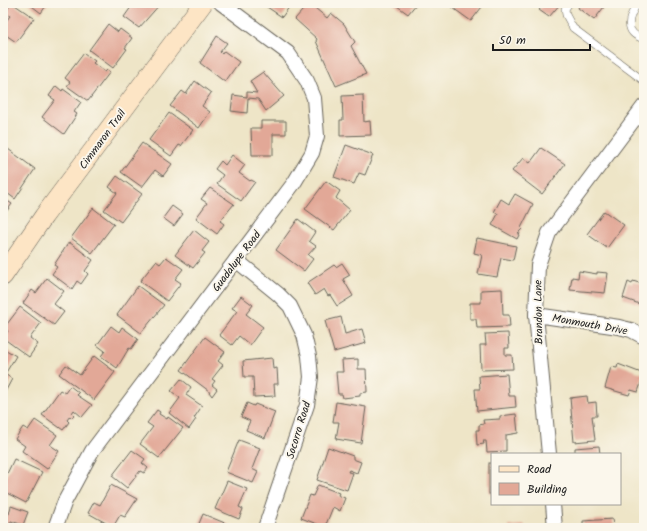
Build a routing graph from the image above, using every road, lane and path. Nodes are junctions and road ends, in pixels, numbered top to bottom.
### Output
1 (203, 3) edge
2 (221, 3) edge
3 (570, 3) edge
4 (638, 3) edge
5 (644, 39) edge
6 (644, 81) edge
7 (644, 106) edge
8 (639, 122) edge
9 (236, 260) junction
10 (3, 276) edge
11 (536, 315) junction
12 (644, 337) edge
13 (549, 453) edge
14 (553, 505) edge
15 (55, 528) edge
16 (265, 528) edge
17 (555, 528) edge

1 - 10 street, Cimmaron Trail
2 - 9 street, Guadalupe Road
3 - 6 lane
4 - 5 lane
7 - 8 street, Brandon Lane
8 - 11 street, Brandon Lane
9 - 15 street, Guadalupe Road
9 - 16 street, Socorro Road
11 - 12 street, Monmouth Drive
11 - 13 street, Brandon Lane
14 - 17 street

